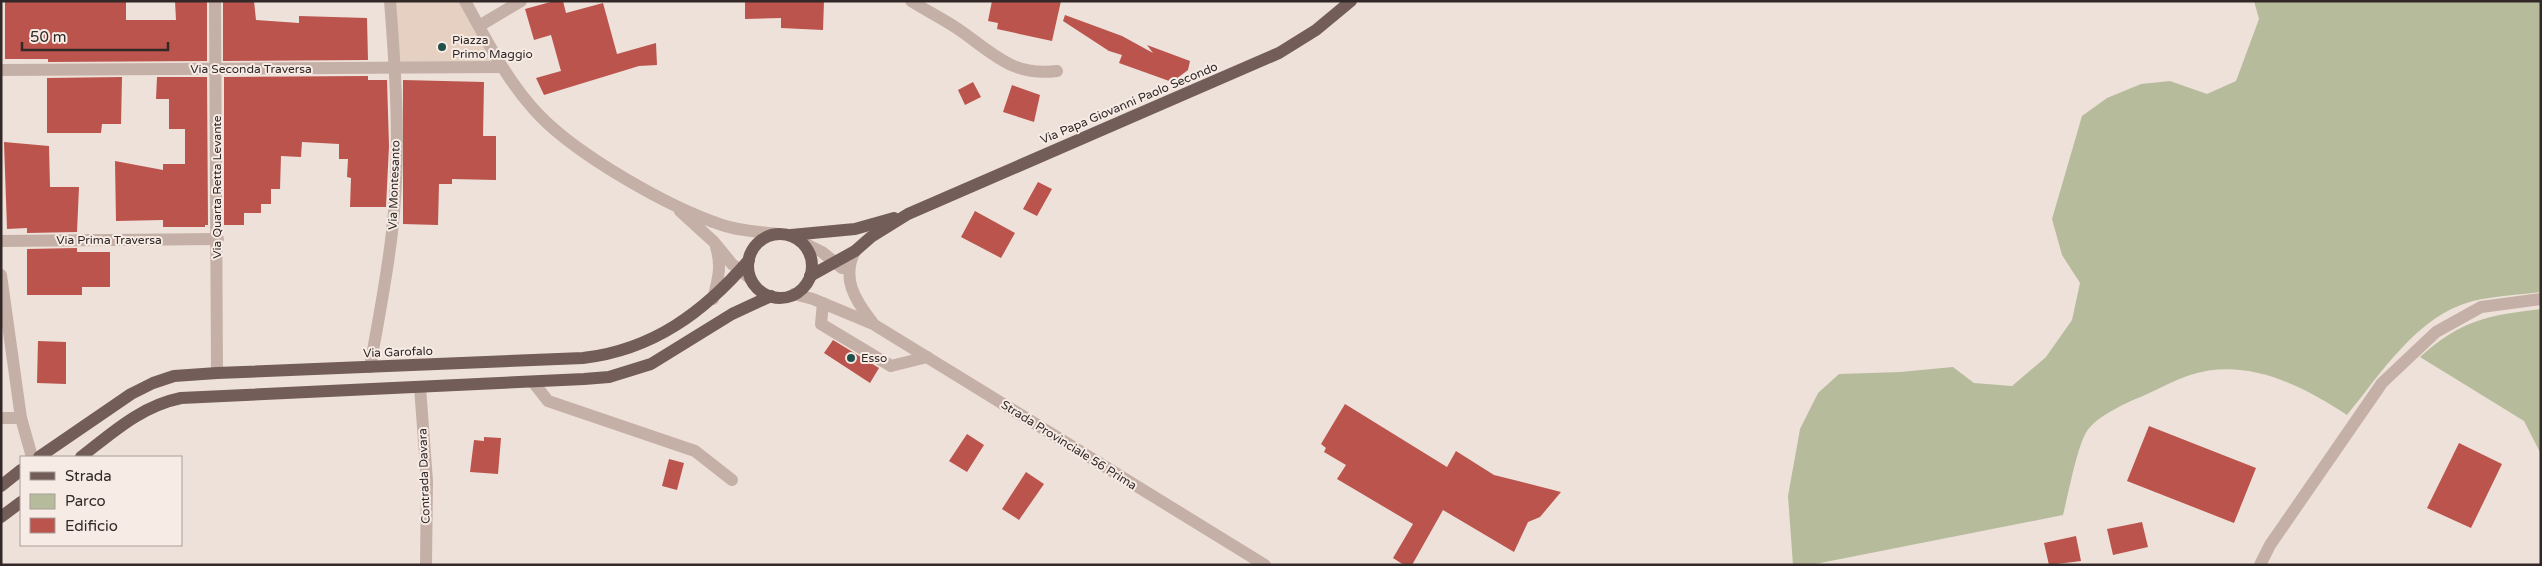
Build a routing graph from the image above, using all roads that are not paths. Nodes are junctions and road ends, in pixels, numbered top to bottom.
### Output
1 (215, 1) edge
2 (390, 1) edge
3 (465, 1) edge
4 (521, 1) edge
5 (911, 1) edge
6 (1351, 1) edge
7 (479, 26) junction
8 (501, 67) junction
9 (395, 68) junction
10 (216, 69) junction
11 (1, 70) edge
12 (1057, 71) dead end
13 (673, 204) junction
14 (908, 214) junction
15 (790, 237) junction
16 (218, 239) junction
17 (1, 241) edge
18 (714, 242) junction
19 (855, 251) junction
20 (749, 260) junction
21 (835, 261) junction
22 (739, 271) junction
23 (1, 275) edge
24 (810, 276) junction
25 (848, 276) junction
26 (752, 279) junction
27 (794, 294) junction
28 (771, 296) junction
29 (713, 299) junction
30 (2541, 299) edge
31 (823, 303) junction
32 (874, 324) junction
33 (927, 357) junction
34 (370, 367) junction
35 (217, 372) junction
36 (533, 382) junction
37 (420, 387) junction
38 (1, 418) edge
39 (21, 418) junction
40 (32, 456) edge
41 (40, 456) edge
42 (81, 456) edge
43 (20, 471) edge
44 (732, 480) dead end
45 (1, 486) edge
46 (20, 503) edge
47 (1, 517) edge
48 (426, 565) edge
49 (1265, 565) edge
50 (2260, 565) edge

1 - 10 street, Via Quarta Retta Levante
2 - 9 street, Via Montesanto
3 - 7 street
4 - 7 street
5 - 12 street
6 - 14 main road, Via Papa Giovanni Paolo Secondo
7 - 8 street
8 - 9 street, Via Seconda Traversa
8 - 13 street
9 - 10 street, Via Seconda Traversa
9 - 34 street, Via Montesanto
10 - 11 street, Via Seconda Traversa
10 - 16 street, Via Quarta Retta Levante
13 - 15 street
13 - 18 street
14 - 15 main road
14 - 19 main road
15 - 20 main road
15 - 21 street
15 - 24 main road
16 - 17 street, Via Prima Traversa
16 - 35 street, Via Quarta Retta Levante
18 - 22 street
18 - 29 street
19 - 21 main road
19 - 25 street
20 - 22 main road, Via Garofalo
20 - 26 main road
21 - 24 main road
21 - 25 street
22 - 26 street
22 - 29 main road, Via Garofalo
23 - 39 street
24 - 27 main road
25 - 32 street
26 - 28 main road
27 - 28 main road
27 - 31 street
28 - 36 main road
29 - 34 main road, Via Garofalo
30 - 50 street
31 - 32 street
31 - 33 street
32 - 33 street, Strada Provinciale 56 Prima
33 - 49 street, Strada Provinciale 56 Prima
34 - 35 main road, Via Garofalo
35 - 41 main road, Via Garofalo
36 - 37 main road
36 - 44 street
37 - 42 main road
37 - 48 street, Contrada Davara
38 - 39 street
39 - 40 street
43 - 45 main road
46 - 47 main road

